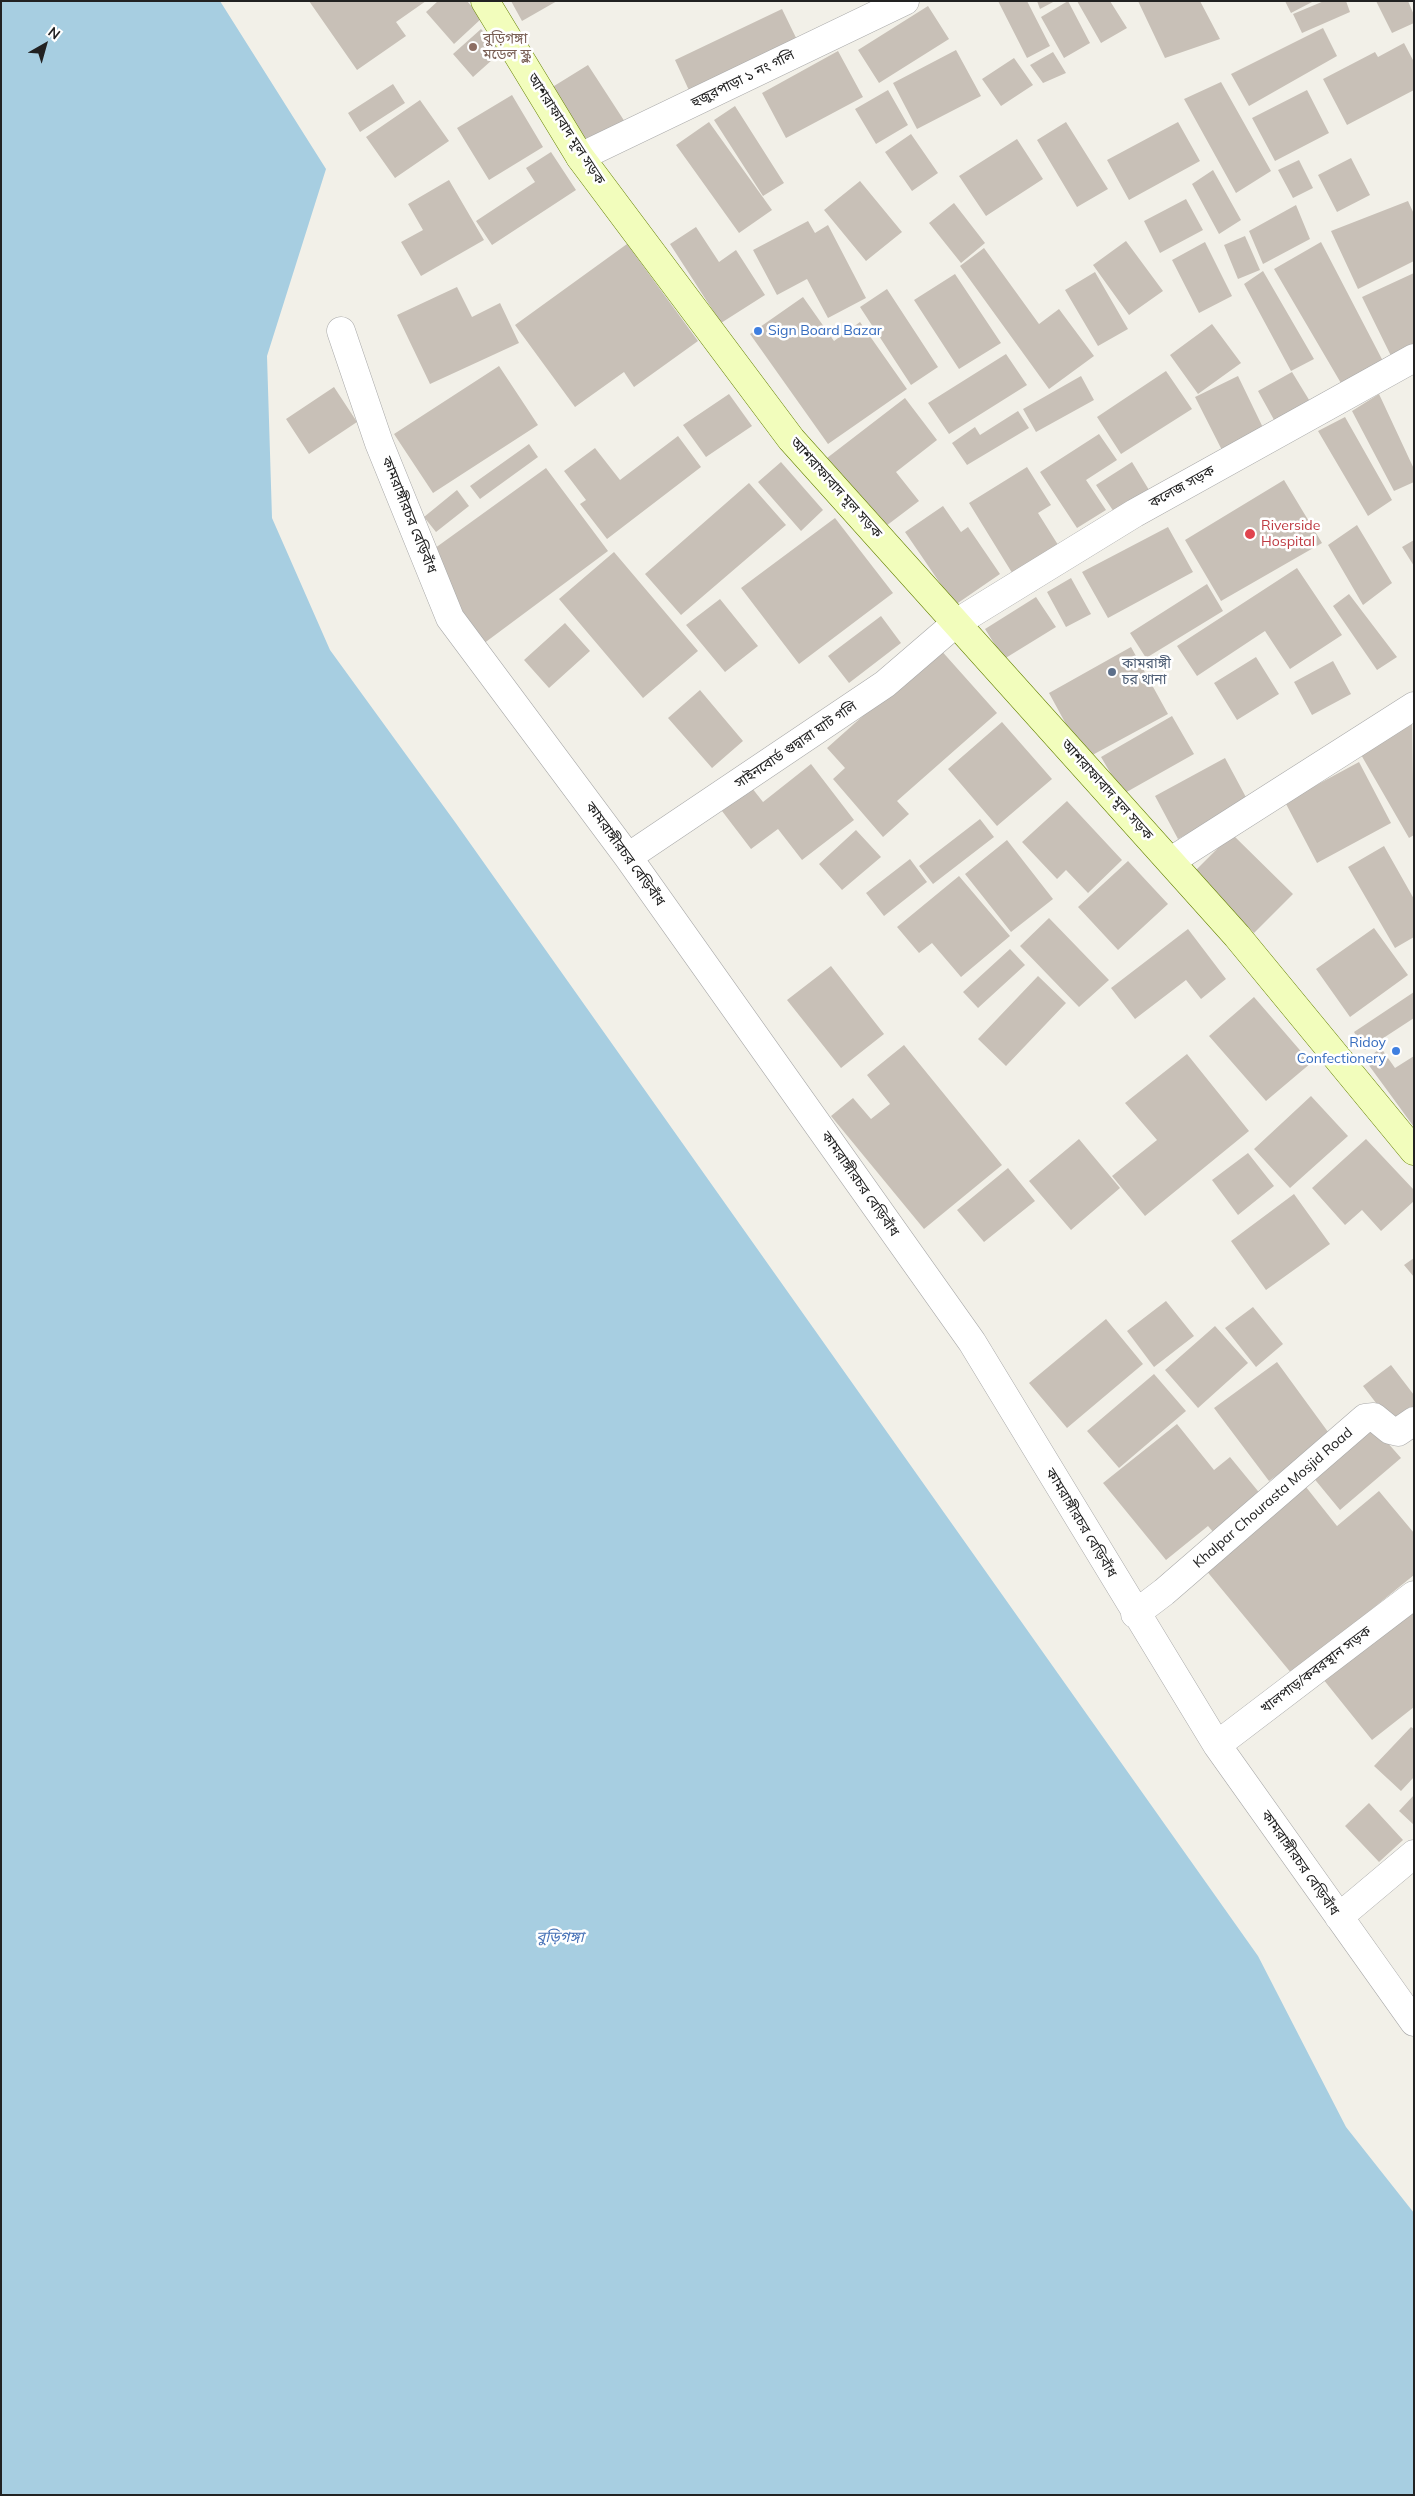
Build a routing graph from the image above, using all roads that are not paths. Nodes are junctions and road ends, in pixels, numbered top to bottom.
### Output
1 (485, 1) edge
2 (905, 1) edge
3 (580, 156) junction
4 (341, 331) dead end
5 (1414, 358) edge
6 (956, 623) junction
7 (1414, 706) edge
8 (628, 857) junction
9 (1171, 861) junction
10 (1414, 1151) edge
11 (1414, 1421) edge
12 (1414, 1595) edge
13 (1135, 1614) junction
14 (1217, 1745) junction
15 (1414, 1854) edge
16 (1339, 1917) junction
17 (1414, 2022) edge

1 - 3 street, আশরাফাবাদ মূল সড়ক
2 - 3 street, হুজুরপাড়া ১ নং গলি
3 - 6 street, আশরাফাবাদ মূল সড়ক
4 - 8 street, কামরাঙ্গীরচর বেড়িবাঁধ
5 - 6 street, কলেজ সড়ক
6 - 8 street, সাইনবোর্ড গুদ্বারা ঘাট গলি
6 - 9 street, আশরাফাবাদ মূল সড়ক
7 - 9 street
8 - 13 street, কামরাঙ্গীরচর বেড়িবাঁধ
9 - 10 street, আশরাফাবাদ মূল সড়ক
11 - 13 street, Khalpar Chourasta Mosjid Road
12 - 14 street, খালপাড়/কবরস্থান সড়ক
13 - 14 street, কামরাঙ্গীরচর বেড়িবাঁধ
14 - 16 street, কামরাঙ্গীরচর বেড়িবাঁধ
15 - 16 street
16 - 17 street, কামরাঙ্গীরচর বেড়িবাঁধ

